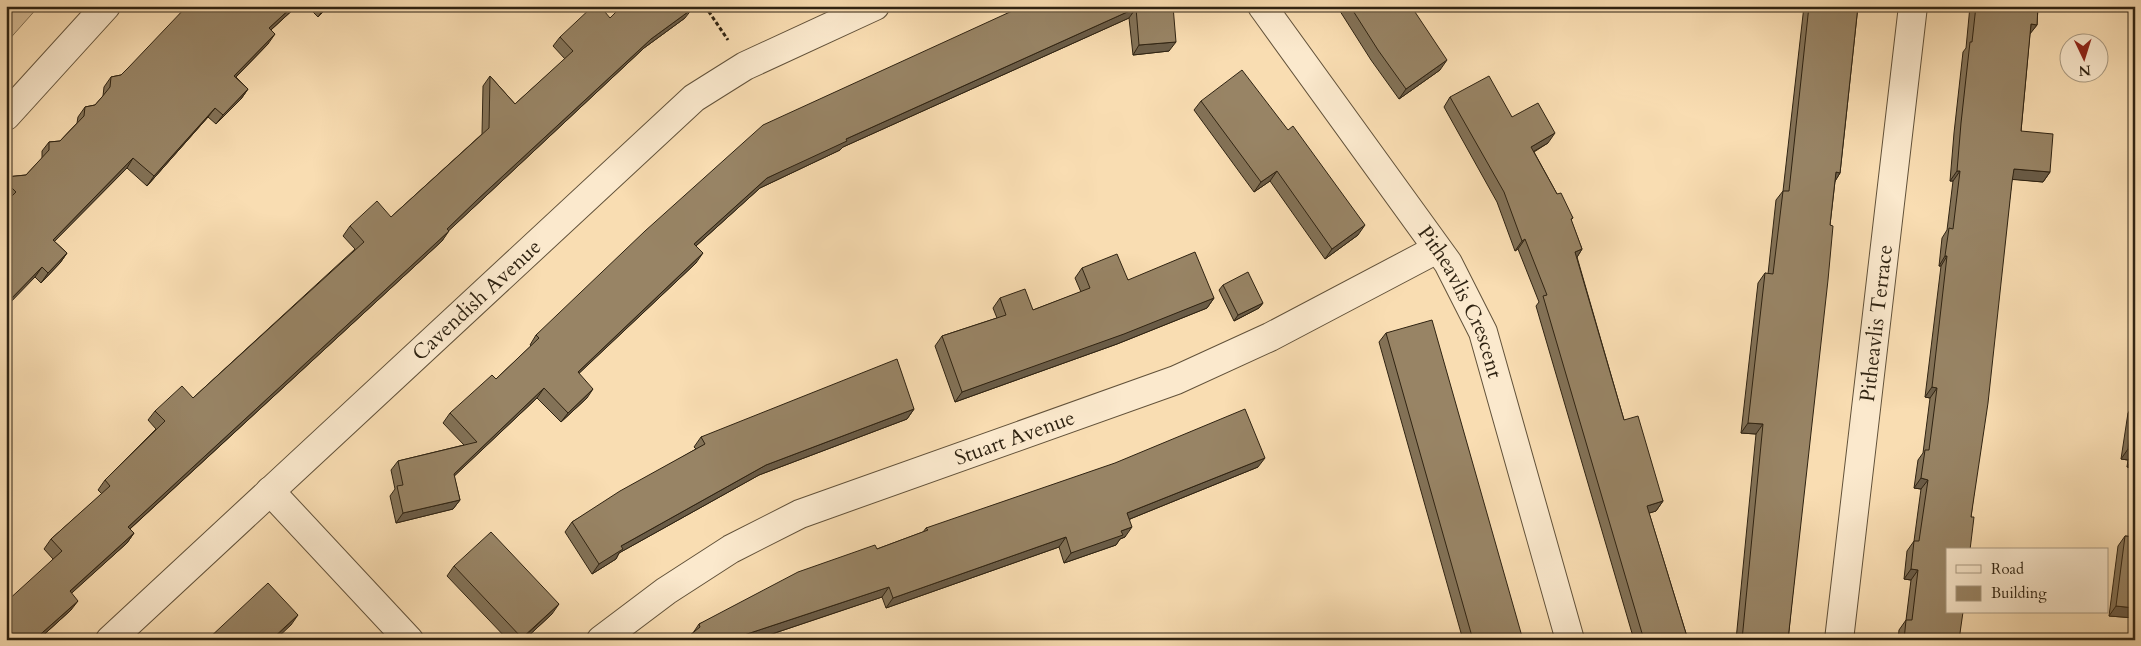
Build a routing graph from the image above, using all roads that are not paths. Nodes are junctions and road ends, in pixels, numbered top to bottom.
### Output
1 (106, 6) edge
2 (875, 6) edge
3 (1262, 6) edge
4 (1913, 6) edge
5 (6, 116) edge
6 (1437, 249) junction
7 (270, 491) junction
8 (110, 640) edge
9 (409, 640) edge
10 (601, 640) edge
11 (1570, 640) edge
12 (1840, 640) edge

1 - 5 street
2 - 7 street, Cavendish Avenue
3 - 6 street, Pitheavlis Crescent
4 - 12 street, Pitheavlis Terrace
6 - 10 street, Stuart Avenue
6 - 11 street, Pitheavlis Crescent
7 - 8 street, Cavendish Avenue
7 - 9 street

